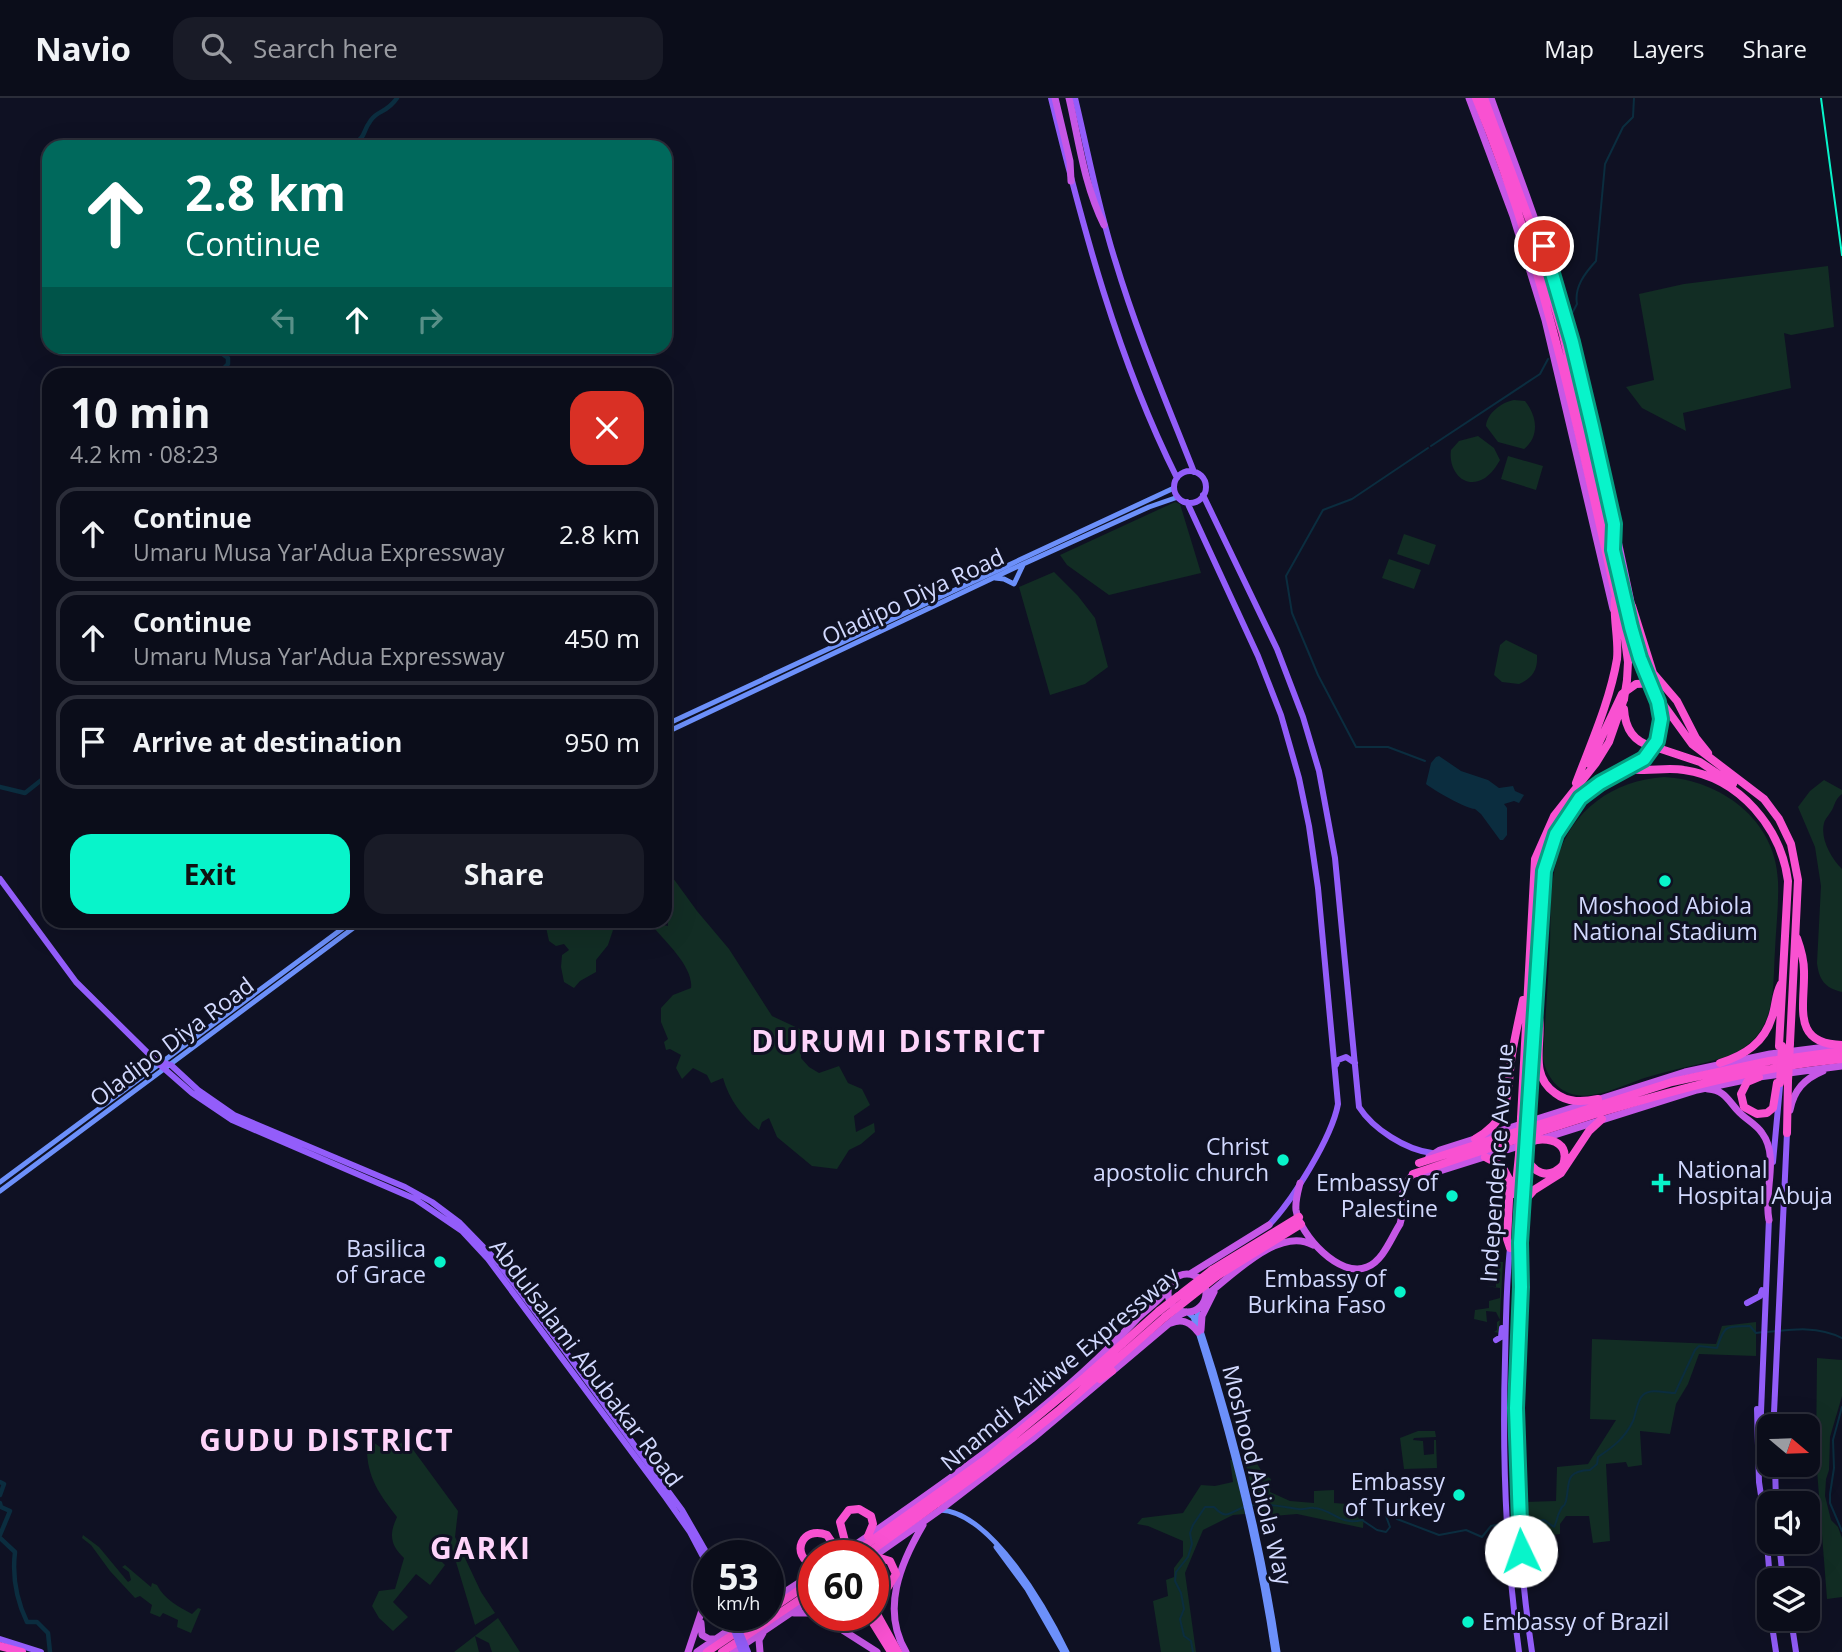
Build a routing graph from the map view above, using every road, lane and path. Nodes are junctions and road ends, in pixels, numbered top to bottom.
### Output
1 (1053, 98) edge
2 (1069, 98) edge
3 (1075, 98) edge
4 (1469, 98) edge
5 (1476, 98) edge
6 (1484, 98) edge
7 (1490, 98) edge
8 (1079, 145) junction
9 (1067, 149) junction
10 (1505, 163) junction
11 (1522, 180) junction
12 (1071, 181) junction
13 (1503, 186) junction
14 (1104, 225) junction
15 (1592, 425) junction
16 (1572, 428) junction
17 (1587, 451) junction
18 (1194, 472) junction
19 (1177, 478) junction
20 (1174, 488) junction
21 (1203, 495) junction
22 (1178, 497) junction
23 (1187, 502) junction
24 (1614, 524) junction
25 (1613, 550) junction
26 (1023, 565) junction
27 (995, 578) junction
28 (1619, 592) junction
29 (1632, 606) junction
30 (1614, 611) junction
31 (1662, 685) junction
32 (1653, 690) junction
33 (1624, 701) junction
34 (672, 722) edge
35 (672, 730) edge
36 (1673, 766) junction
37 (1724, 769) junction
38 (1620, 772) junction
39 (1731, 782) junction
40 (1573, 790) junction
41 (1744, 793) junction
42 (1753, 807) junction
43 (1776, 830) junction
44 (1782, 853) junction
45 (0, 879) edge
46 (344, 928) edge
47 (353, 928) edge
48 (1795, 933) junction
49 (1530, 935) junction
50 (1787, 975) junction
51 (1534, 1002) junction
52 (1842, 1045) edge
53 (1842, 1052) edge
54 (1842, 1059) edge
55 (1355, 1063) junction
56 (1720, 1063) junction
57 (164, 1064) junction
58 (1838, 1067) edge
59 (1335, 1068) junction
60 (1685, 1072) junction
61 (1713, 1072) junction
62 (1759, 1077) junction
63 (1646, 1083) junction
64 (1781, 1083) junction
65 (1697, 1090) junction
66 (1680, 1095) junction
67 (1625, 1097) junction
68 (1646, 1098) junction
69 (1598, 1099) junction
70 (1525, 1117) junction
71 (1604, 1118) junction
72 (1787, 1133) junction
73 (1475, 1139) junction
74 (1536, 1140) junction
75 (1413, 1149) junction
76 (1436, 1152) junction
77 (1523, 1154) junction
78 (1485, 1157) junction
79 (1419, 1163) junction
80 (1413, 1174) junction
81 (0, 1182) edge
82 (1300, 1183) junction
83 (0, 1191) edge
84 (1300, 1221) junction
85 (1769, 1223) junction
86 (1269, 1225) joint
87 (1292, 1229) junction
88 (1520, 1243) junction
89 (1272, 1247) junction
90 (1317, 1248) junction
91 (1509, 1250) junction
92 (1189, 1274) junction
93 (1216, 1277) junction
94 (1169, 1287) junction
95 (1205, 1299) junction
96 (1506, 1307) junction
97 (1198, 1308) junction
98 (1186, 1312) junction
99 (1762, 1314) junction
100 (1164, 1317) junction
101 (1502, 1318) junction
102 (1200, 1331) junction
103 (1496, 1340) dead end
104 (1763, 1340) junction
105 (1102, 1353) junction
106 (1776, 1357) junction
107 (1112, 1371) junction
108 (1085, 1377) junction
109 (1082, 1389) junction
110 (1058, 1410) junction
111 (1757, 1414) edge
112 (1774, 1414) edge
113 (1776, 1414) edge
114 (1030, 1423) junction
115 (1010, 1431) junction
116 (1032, 1439) junction
117 (1764, 1491) edge
118 (952, 1501) junction
119 (940, 1510) junction
120 (956, 1514) junction
121 (926, 1520) junction
122 (868, 1536) junction
123 (694, 1540) edge
124 (804, 1540) edge
125 (831, 1540) edge
126 (843, 1540) edge
127 (863, 1540) edge
128 (866, 1540) edge
129 (887, 1540) edge
130 (889, 1546) edge
131 (889, 1561) edge
132 (889, 1585) edge
133 (798, 1587) edge
134 (784, 1598) edge
135 (798, 1603) edge
136 (798, 1607) edge
137 (792, 1612) junction
138 (798, 1612) edge
139 (784, 1617) edge
140 (695, 1631) edge
141 (701, 1631) edge
142 (728, 1631) edge
143 (736, 1631) edge
144 (738, 1631) edge
145 (738, 1631) edge
146 (764, 1631) edge
147 (765, 1631) edge
148 (845, 1631) edge
149 (878, 1631) edge
150 (886, 1631) edge
151 (1774, 1631) edge
152 (1776, 1631) edge
153 (1789, 1631) edge
154 (1791, 1631) edge
155 (719, 1637) junction
156 (0, 1642) edge
157 (21, 1651) edge
158 (38, 1651) edge
159 (688, 1652) edge
160 (697, 1652) edge
161 (707, 1652) edge
162 (722, 1652) edge
163 (733, 1652) edge
164 (742, 1652) edge
165 (748, 1652) edge
166 (760, 1652) edge
167 (877, 1652) edge
168 (891, 1652) edge
169 (898, 1652) edge
170 (906, 1652) edge
171 (1065, 1652) edge
172 (1276, 1652) edge
173 (1519, 1652) edge
174 (1532, 1652) edge
175 (1777, 1652) edge
176 (1794, 1652) edge

1 - 9 highway
1 - 12 main road
2 - 8 highway
3 - 14 main road
4 - 13 highway
5 - 10 highway
6 - 10 highway
7 - 11 highway
8 - 9 highway
8 - 14 highway
9 - 12 highway
10 - 11 highway
10 - 13 highway
10 - 17 highway
11 - 15 highway
12 - 19 main road
13 - 16 highway
14 - 18 main road
15 - 17 highway
15 - 24 highway
16 - 17 highway
16 - 30 highway
17 - 25 highway
17 - 28 highway
18 - 19 main road
18 - 21 main road
19 - 20 main road
20 - 22 main road
20 - 34 main road, Oladipo Diya Road
21 - 23 main road
21 - 55 main road
22 - 23 main road
22 - 26 main road, Oladipo Diya Road
23 - 59 main road
24 - 25 highway
24 - 29 highway
25 - 28 highway
26 - 27 main road, Oladipo Diya Road
26 - 27 main road
27 - 35 main road, Oladipo Diya Road
28 - 29 highway
28 - 30 highway
28 - 32 highway, bridge
28 - 33 highway, bridge
29 - 31 highway
30 - 40 highway
31 - 37 highway
31 - 40 highway
32 - 37 highway
32 - 38 highway, Independence Avenue
33 - 39 highway, bridge
33 - 40 highway, Independence Avenue
36 - 38 highway
36 - 39 highway
36 - 42 highway
37 - 48 highway
38 - 51 highway, Independence Avenue
39 - 41 highway
40 - 49 highway, Independence Avenue
41 - 42 highway
41 - 43 highway
42 - 44 highway
43 - 44 highway
43 - 50 highway
44 - 50 highway
45 - 57 main road, Abdulsalami Abubakar Road
46 - 57 main road, Oladipo Diya Road
47 - 57 main road, Oladipo Diya Road
48 - 50 highway
48 - 52 highway
49 - 70 highway, Independence Avenue
49 - 73 highway
50 - 56 highway
50 - 64 highway, bridge
51 - 69 highway
51 - 70 highway, Independence Avenue
52 - 56 highway
53 - 61 highway
54 - 68 highway
55 - 59 main road
55 - 75 main road
56 - 60 highway
57 - 81 main road, Oladipo Diya Road
57 - 83 main road, Oladipo Diya Road
57 - 123 main road, Abdulsalami Abubakar Road
58 - 62 highway
58 - 72 highway
59 - 82 main road
60 - 61 highway
60 - 63 highway
61 - 67 highway
62 - 64 highway
62 - 65 highway
63 - 67 highway
63 - 69 highway
64 - 72 highway
64 - 85 main road
65 - 66 highway
65 - 85 highway
66 - 68 highway
66 - 71 highway
67 - 79 highway
68 - 71 highway
68 - 80 highway
69 - 73 highway
70 - 77 highway, Independence Avenue, bridge
71 - 74 highway
71 - 88 highway
72 - 106 main road
73 - 76 highway
74 - 77 highway
74 - 78 highway
75 - 76 main road
75 - 79 main road
76 - 79 highway
77 - 88 highway, Independence Avenue
77 - 91 highway, Independence Avenue
78 - 80 highway
78 - 91 highway
79 - 80 main road
80 - 90 highway
82 - 84 highway
82 - 86 main road
84 - 87 highway, Nnamdi Azikiwe Expressway
84 - 90 highway
84 - 93 highway, Nnamdi Azikiwe Expressway
85 - 99 main road
85 - 99 main road
86 - 92 highway, Nnamdi Azikiwe Expressway
87 - 89 highway
87 - 93 highway, Nnamdi Azikiwe Expressway
88 - 174 main road, Independence Avenue
89 - 90 highway
89 - 93 highway, Nnamdi Azikiwe Expressway
91 - 96 main road, Independence Avenue
91 - 101 main road
92 - 94 highway
92 - 95 highway
93 - 95 highway, Nnamdi Azikiwe Expressway
93 - 100 highway, Nnamdi Azikiwe Expressway, bridge
93 - 102 highway
94 - 98 highway
94 - 105 highway, Nnamdi Azikiwe Expressway
95 - 97 highway
96 - 101 main road
96 - 173 main road, Independence Avenue
97 - 98 highway
97 - 102 main road, Moshood Abiola Way
98 - 100 highway, Nnamdi Azikiwe Expressway
98 - 102 main road, Moshood Abiola Way
99 - 104 main road
100 - 102 highway
100 - 107 highway, Nnamdi Azikiwe Expressway
100 - 108 highway, Nnamdi Azikiwe Expressway
100 - 109 highway, Nnamdi Azikiwe Expressway
101 - 103 main road
102 - 172 main road, Moshood Abiola Way
104 - 111 main road
104 - 117 main road, bridge
105 - 108 highway
105 - 115 highway, Nnamdi Azikiwe Expressway
106 - 112 main road, bridge
106 - 113 main road
107 - 109 highway
107 - 116 highway, Nnamdi Azikiwe Expressway
108 - 114 highway, Nnamdi Azikiwe Expressway
109 - 110 highway, Nnamdi Azikiwe Expressway
110 - 116 highway
110 - 129 highway, Nnamdi Azikiwe Expressway
114 - 115 highway
114 - 128 highway, Nnamdi Azikiwe Expressway
115 - 122 highway, Nnamdi Azikiwe Expressway
116 - 118 highway, Nnamdi Azikiwe Expressway
118 - 119 highway, Nnamdi Azikiwe Expressway
118 - 120 main road
119 - 120 main road
119 - 121 highway, Nnamdi Azikiwe Expressway
120 - 171 main road
121 - 130 highway, Nnamdi Azikiwe Expressway
121 - 170 highway
122 - 126 highway
122 - 127 highway, Nnamdi Azikiwe Expressway
124 - 125 highway
131 - 132 highway
133 - 134 highway
135 - 162 highway
136 - 137 highway
137 - 138 highway
137 - 139 highway
140 - 159 highway
141 - 155 highway
142 - 155 highway
143 - 164 main road, bridge
144 - 161 highway
145 - 165 main road, bridge
146 - 163 highway
147 - 166 highway
148 - 167 highway
149 - 168 highway
150 - 169 highway
151 - 175 main road
152 - 175 main road
153 - 176 main road
154 - 176 main road
155 - 160 highway
156 - 157 highway
156 - 158 main road

